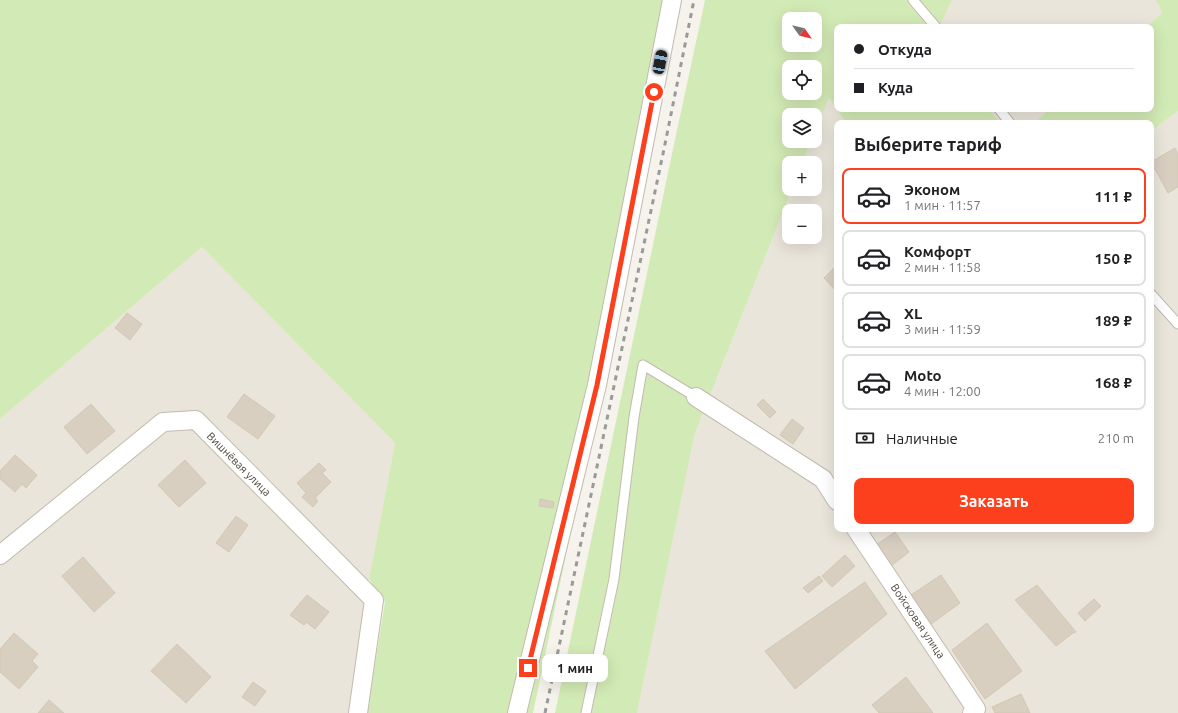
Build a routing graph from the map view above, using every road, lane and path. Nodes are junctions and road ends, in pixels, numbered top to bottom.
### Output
1 (672, 0) edge
2 (913, 0) edge
3 (933, 24) edge
4 (1001, 112) edge
5 (1008, 120) edge
6 (1154, 297) edge
7 (1178, 324) edge
8 (696, 397) joint
9 (834, 496) edge
10 (858, 532) edge
11 (0, 555) edge
12 (358, 713) edge
13 (518, 713) edge
14 (586, 713) edge
15 (972, 713) edge

1 - 13 street
2 - 3 lane
4 - 5 lane
6 - 7 lane
8 - 9 street
8 - 14 lane
10 - 15 street, Войсковая улица
11 - 12 street, Вишнёвая улица

